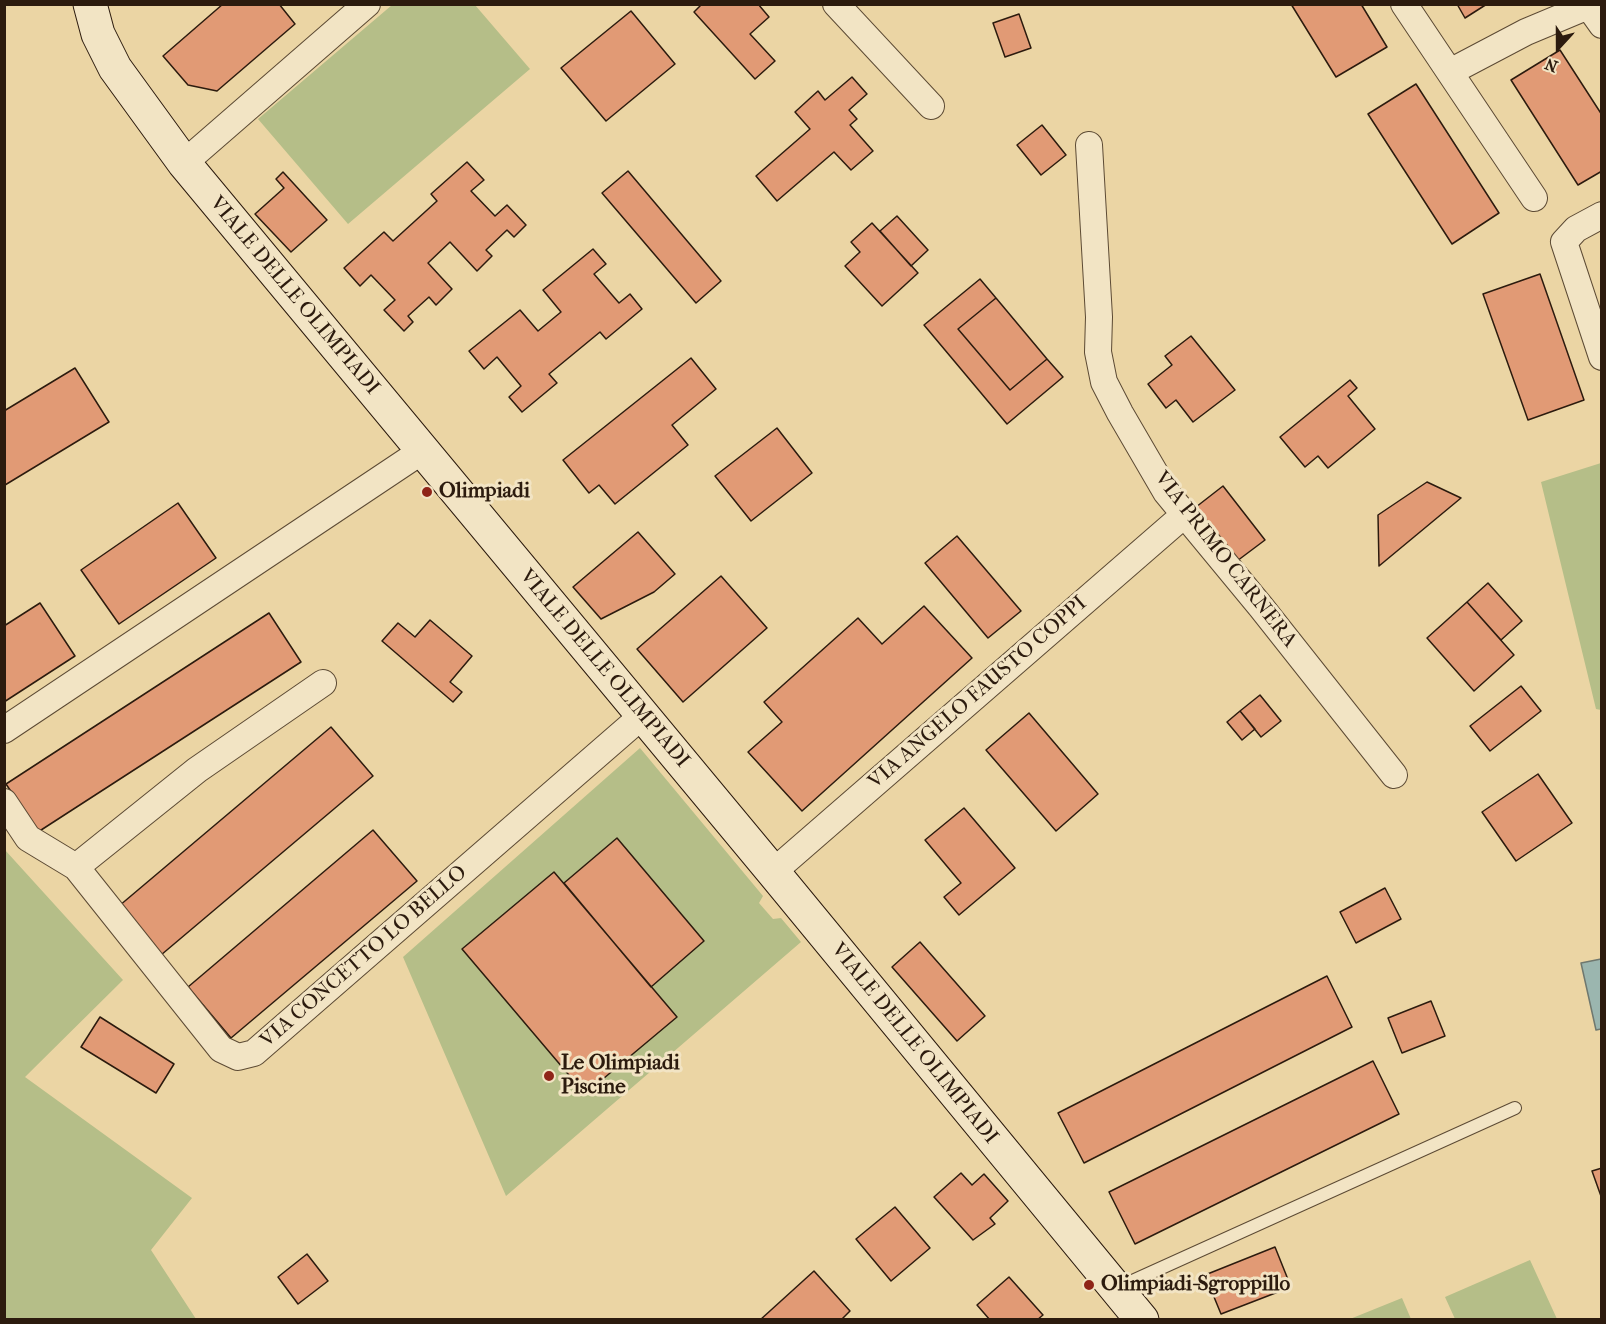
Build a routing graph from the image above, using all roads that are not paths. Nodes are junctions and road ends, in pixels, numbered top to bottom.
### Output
1 (90, 4) edge
2 (367, 4) edge
3 (836, 4) edge
4 (1404, 4) edge
5 (1592, 12) edge
6 (1450, 72) junction
7 (931, 106) dead end
8 (1089, 145) dead end
9 (184, 163) junction
10 (1534, 198) dead end
11 (1602, 215) edge
12 (1602, 357) edge
13 (422, 451) junction
14 (1184, 515) junction
15 (323, 682) dead end
16 (642, 716) junction
17 (4, 730) edge
18 (1394, 775) dead end
19 (4, 802) edge
20 (76, 867) junction
21 (773, 872) junction
22 (1515, 1108) dead end
23 (1116, 1289) junction
24 (1142, 1320) edge

1 - 9 street, VIALE DELLE OLIMPIADI
2 - 9 street
3 - 7 street
4 - 6 street
5 - 6 street
6 - 10 street
8 - 14 street, VIA PRIMO CARNERA
9 - 13 street, VIALE DELLE OLIMPIADI
11 - 12 street
13 - 16 street, VIALE DELLE OLIMPIADI
13 - 17 street
14 - 18 street, VIA PRIMO CARNERA
14 - 21 street, VIA ANGELO FAUSTO COPPI
15 - 20 street
16 - 20 street, VIA CONCETTO LO BELLO
16 - 21 street, VIALE DELLE OLIMPIADI
19 - 20 street, VIA CONCETTO LO BELLO
21 - 23 street, VIALE DELLE OLIMPIADI
22 - 23 lane
23 - 24 street, VIALE DELLE OLIMPIADI

